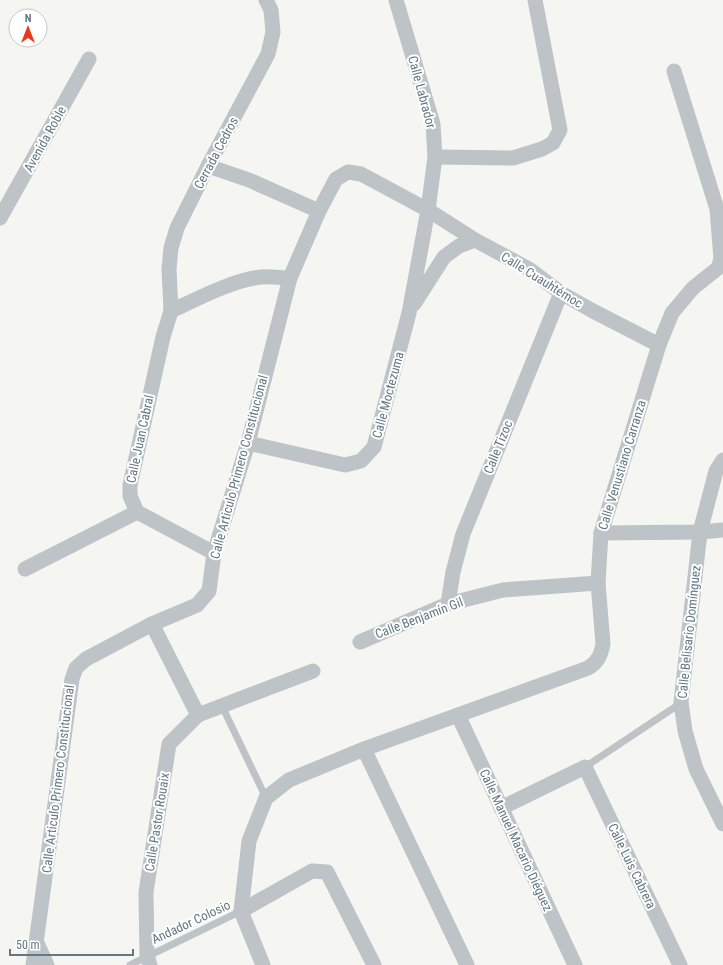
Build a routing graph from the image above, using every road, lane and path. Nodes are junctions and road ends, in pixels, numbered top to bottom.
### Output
1 (266, 0) edge
2 (396, 0) edge
3 (535, 0) edge
4 (89, 59) dead end
5 (674, 71) dead end
6 (435, 157) junction
7 (208, 166) junction
8 (348, 172) joint
9 (720, 203) edge
10 (428, 210) junction
11 (319, 211) junction
12 (0, 218) edge
13 (475, 240) junction
14 (290, 278) junction
15 (561, 293) junction
16 (170, 311) junction
17 (409, 313) junction
18 (163, 337) joint
19 (659, 345) junction
20 (248, 443) junction
21 (723, 460) edge
22 (137, 512) junction
23 (723, 530) edge
24 (700, 532) junction
25 (601, 533) junction
26 (214, 553) junction
27 (25, 569) dead end
28 (598, 583) junction
29 (448, 604) junction
30 (152, 624) junction
31 (360, 642) dead end
32 (313, 671) dead end
33 (681, 702) junction
34 (222, 706) junction
35 (198, 715) junction
36 (458, 715) junction
37 (364, 749) junction
38 (585, 767) junction
39 (266, 798) junction
40 (501, 808) junction
41 (723, 824) edge
42 (241, 911) junction
43 (37, 943) junction
44 (148, 961) edge
45 (33, 965) edge
46 (47, 965) edge
47 (130, 965) edge
48 (263, 965) edge
49 (374, 965) edge
50 (467, 965) edge
51 (575, 965) edge
52 (680, 965) edge

1 - 7 street, Cerrada Cedros
2 - 6 street, Calle Labrador
3 - 6 street
4 - 12 street, Avenida Roble
5 - 9 street, Calle Venustiano Carranza
6 - 10 street, Calle Labrador
7 - 11 street
7 - 16 street, Cerrada Cedros
8 - 10 street, Calle Cuauhtémoc
8 - 11 street, Calle Articulo Primero Constitucional
9 - 19 street, Calle Venustiano Carranza
10 - 13 street, Calle Cuauhtémoc
10 - 17 street, Calle Moctezuma
11 - 14 street, Calle Articulo Primero Constitucional
13 - 15 street, Calle Cuauhtémoc
13 - 17 street
14 - 16 street
14 - 20 street, Calle Articulo Primero Constitucional
15 - 19 street, Calle Cuauhtémoc
15 - 29 street, Calle Tizoc
16 - 18 street, Cerrada Cedros
17 - 20 street, Calle Moctezuma
18 - 22 street, Calle Juan Cabral
19 - 25 street, Calle Venustiano Carranza
20 - 26 street, Calle Articulo Primero Constitucional
21 - 24 street, Calle Belisario Domínguez
22 - 26 street
22 - 27 street
23 - 24 street
24 - 25 street
24 - 33 street, Calle Belisario Domínguez
25 - 28 street, Calle Venustiano Carranza
26 - 30 street, Calle Articulo Primero Constitucional
28 - 29 street, Calle Benjamín Gil
28 - 36 street, Calle Venustiano Carranza
29 - 31 street, Calle Benjamín Gil
30 - 35 street
30 - 43 street, Calle Articulo Primero Constitucional
32 - 34 street, Calle Pastor Rouaix
33 - 38 lane
33 - 41 street, Calle Belisario Domínguez
34 - 35 street, Calle Pastor Rouaix
34 - 39 lane
35 - 44 street, Calle Pastor Rouaix
36 - 37 street, Calle Venustiano Carranza
36 - 40 street, Calle Manuel Macario Diéguez
37 - 39 street, Calle Venustiano Carranza
37 - 50 street
38 - 40 street
38 - 52 street, Calle Luis Cabrera
39 - 42 street
40 - 51 street, Calle Manuel Macario Diéguez
42 - 44 lane, Andador Colosio
42 - 48 street
42 - 49 street
43 - 45 street, Calle Articulo Primero Constitucional
43 - 46 street
44 - 47 lane, Andador Colosio

